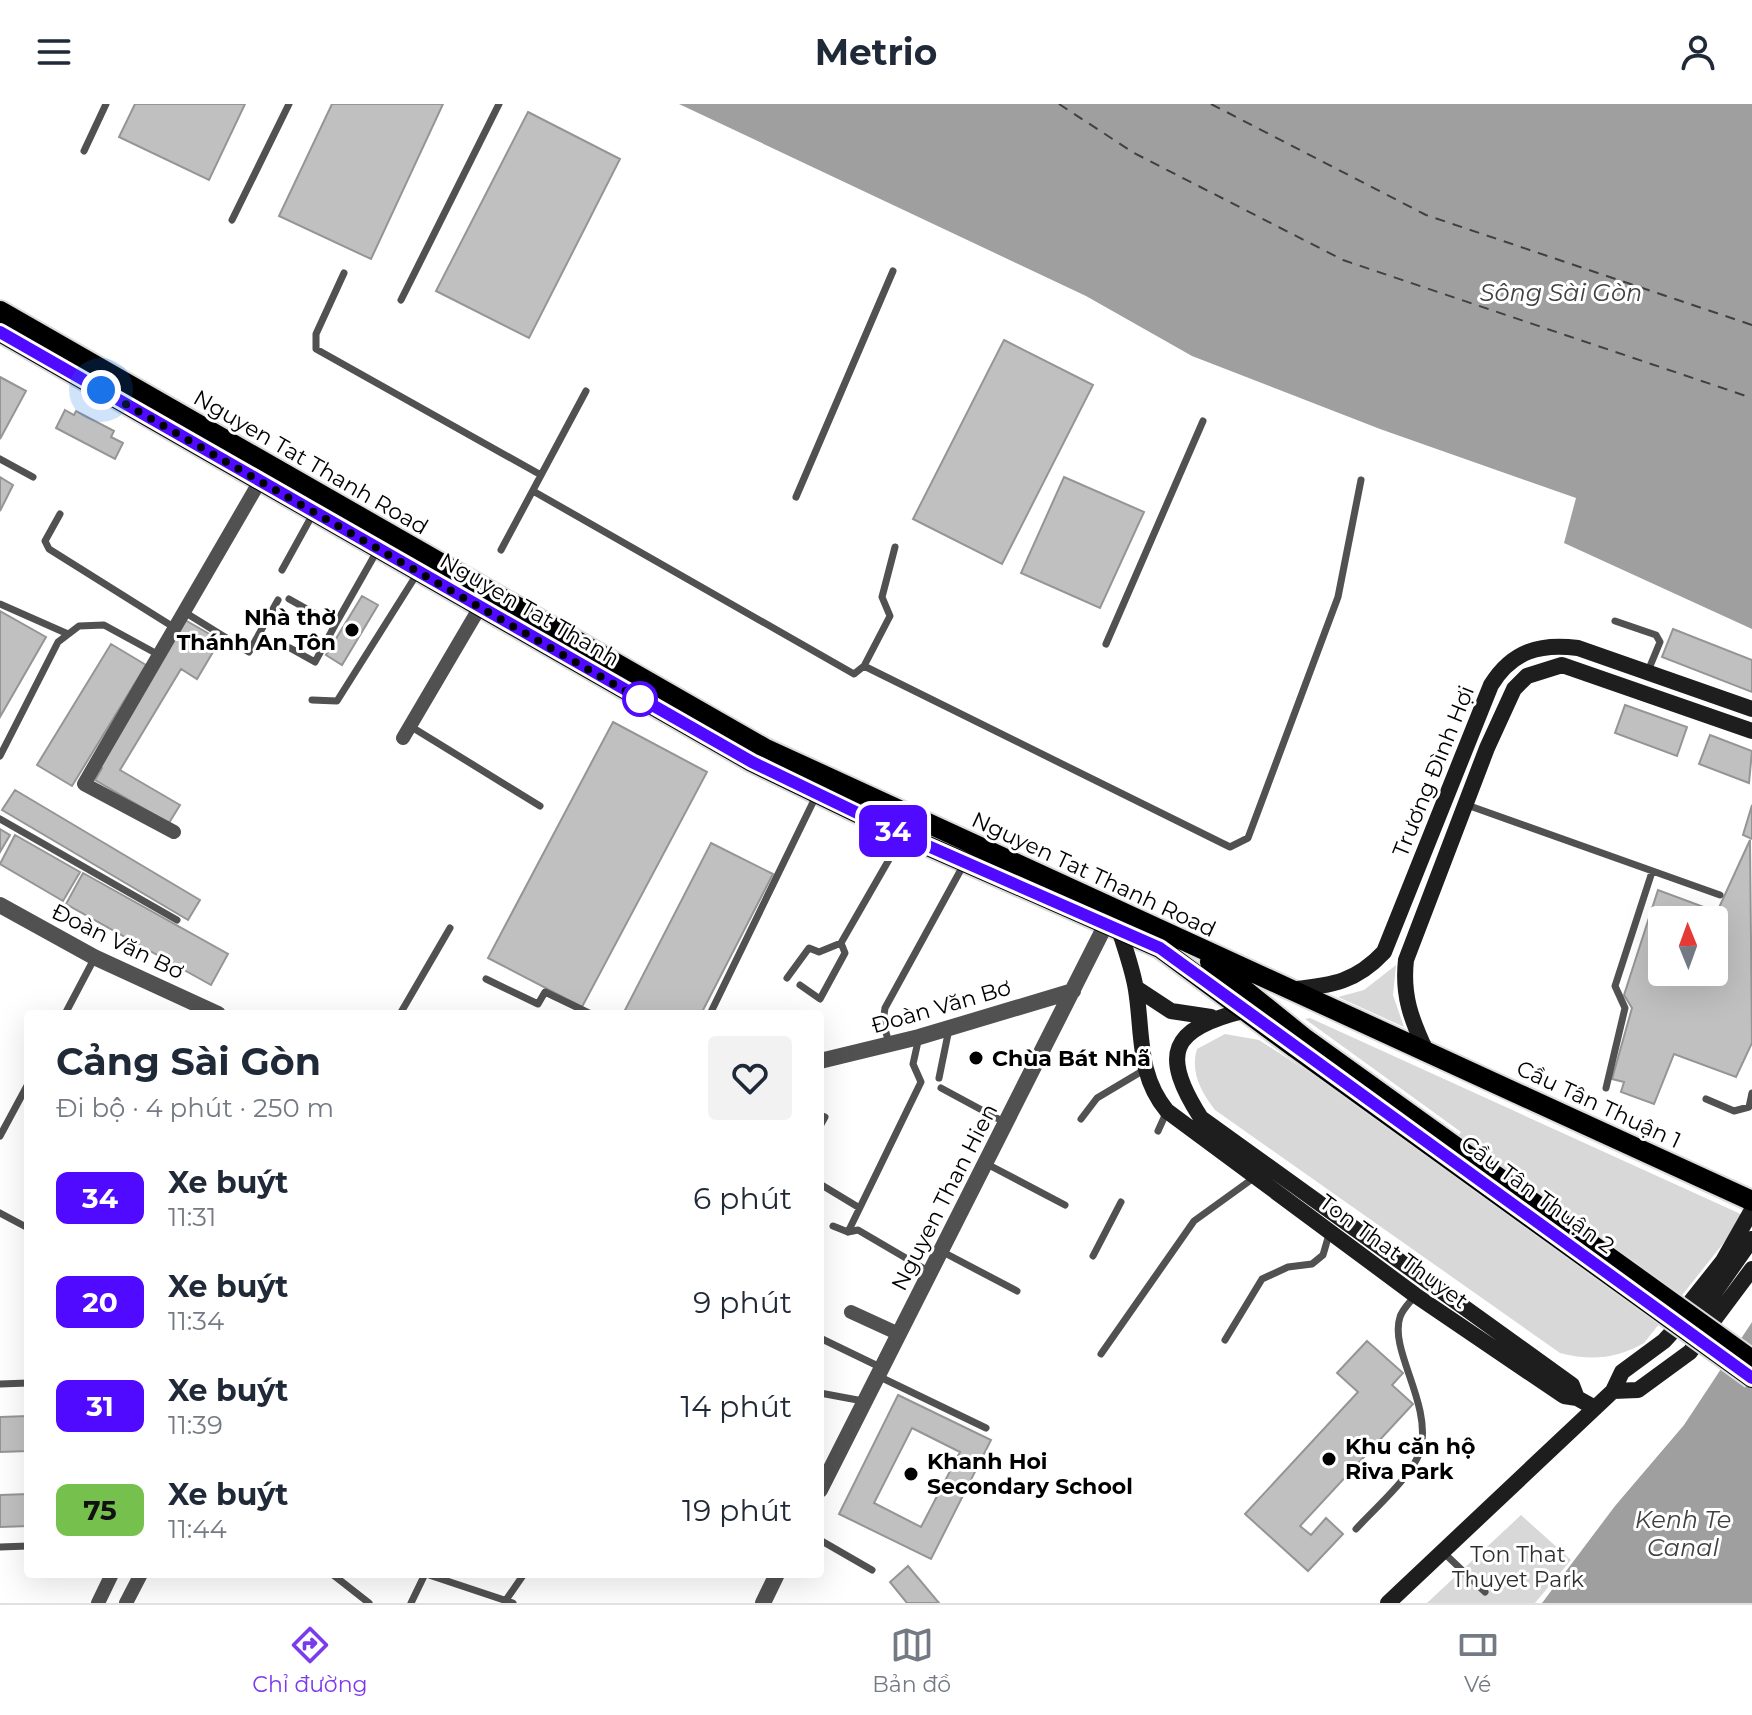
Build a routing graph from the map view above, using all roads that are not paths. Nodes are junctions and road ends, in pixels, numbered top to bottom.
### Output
1 (106, 104) edge
2 (289, 104) edge
3 (499, 104) edge
4 (84, 151) dead end
5 (232, 220) dead end
6 (893, 271) dead end
7 (344, 273) dead end
8 (401, 300) dead end
9 (0, 311) edge
10 (0, 332) edge
11 (586, 391) dead end
12 (1203, 421) dead end
13 (0, 459) edge
14 (541, 475) junction
15 (33, 477) dead end
16 (1361, 480) dead end
17 (260, 481) junction
18 (533, 491) junction
19 (796, 497) dead end
20 (314, 512) junction
21 (60, 514) dead end
22 (895, 547) dead end
23 (378, 549) junction
24 (501, 550) dead end
25 (282, 570) dead end
26 (418, 572) junction
27 (289, 599) dead end
28 (278, 600) dead end
29 (0, 604) edge
30 (480, 607) junction
31 (186, 613) junction
32 (1615, 621) dead end
33 (335, 625) junction
34 (177, 629) junction
35 (68, 634) junction
36 (1106, 644) dead end
37 (290, 648) dead end
38 (161, 656) junction
39 (864, 666) junction
40 (1648, 671) junction
41 (312, 700) dead end
42 (1752, 709) edge
43 (1752, 731) edge
44 (406, 732) joint
45 (0, 756) edge
46 (1450, 781) junction
47 (817, 794) junction
48 (1465, 804) junction
49 (540, 806) dead end
50 (0, 819) edge
51 (174, 832) dead end
52 (903, 835) junction
53 (965, 862) junction
54 (1652, 872) junction
55 (1720, 895) dead end
56 (0, 905) edge
57 (177, 920) dead end
58 (1113, 927) junction
59 (450, 928) dead end
60 (1185, 942) junction
61 (841, 943) junction
62 (94, 957) junction
63 (787, 978) dead end
64 (486, 979) dead end
65 (800, 985) dead end
66 (1136, 988) junction
67 (1288, 990) junction
68 (1073, 991) junction
69 (538, 1004) junction
70 (67, 1010) edge
71 (206, 1010) edge
72 (402, 1010) edge
73 (535, 1010) edge
74 (583, 1010) edge
75 (712, 1010) edge
76 (1243, 1011) junction
77 (1216, 1017) junction
78 (950, 1027) junction
79 (919, 1037) junction
80 (1299, 1042) junction
81 (889, 1044) junction
82 (1426, 1051) junction
83 (824, 1060) edge
84 (1144, 1070) junction
85 (939, 1078) dead end
86 (941, 1088) dead end
87 (1606, 1088) dead end
88 (24, 1091) edge
89 (1752, 1093) edge
90 (1706, 1099) dead end
91 (1167, 1111) junction
92 (1081, 1119) dead end
93 (1006, 1123) junction
94 (1158, 1131) dead end
95 (0, 1136) edge
96 (985, 1163) junction
97 (1255, 1177) junction
98 (824, 1186) edge
99 (1752, 1201) edge
100 (1121, 1202) dead end
101 (1065, 1205) dead end
102 (858, 1207) junction
103 (1752, 1210) edge
104 (0, 1213) edge
105 (24, 1226) edge
106 (833, 1226) dead end
107 (1334, 1226) junction
108 (848, 1232) junction
109 (1752, 1239) edge
110 (941, 1251) junction
111 (1093, 1256) dead end
112 (1752, 1269) edge
113 (930, 1272) junction
114 (1017, 1291) dead end
115 (1415, 1295) junction
116 (851, 1312) dead end
117 (1686, 1317) junction
118 (899, 1334) junction
119 (824, 1340) edge
120 (1225, 1340) dead end
121 (1101, 1354) dead end
122 (1752, 1360) edge
123 (880, 1372) junction
124 (1752, 1378) edge
125 (24, 1383) edge
126 (0, 1384) edge
127 (1613, 1391) junction
128 (824, 1394) edge
129 (1577, 1398) junction
130 (865, 1401) junction
131 (1595, 1408) junction
132 (986, 1428) dead end
133 (825, 1467) edge
134 (1356, 1529) dead end
135 (824, 1542) edge
136 (24, 1546) edge
137 (0, 1547) edge
138 (1444, 1553) junction
139 (872, 1570) dead end
140 (110, 1578) edge
141 (139, 1578) edge
142 (337, 1578) edge
143 (423, 1578) edge
144 (437, 1578) edge
145 (522, 1578) edge
146 (775, 1578) edge
147 (1485, 1592) dead end
148 (510, 1602) edge
149 (98, 1603) edge
150 (126, 1603) edge
151 (369, 1603) edge
152 (411, 1603) edge
153 (763, 1603) edge
154 (1388, 1603) edge

1 - 4 lane
2 - 5 lane
3 - 8 lane
6 - 19 lane
7 - 14 lane
9 - 60 main road, Nguyen Tat Thanh Road
10 - 17 main road, Nguyen Tat Thanh
11 - 14 lane
12 - 36 lane
13 - 15 lane
14 - 18 lane
16 - 39 lane
17 - 20 main road, Nguyen Tat Thanh
17 - 31 street
18 - 24 lane
18 - 39 lane
20 - 23 main road, Nguyen Tat Thanh
20 - 25 lane
21 - 34 lane
22 - 39 lane
23 - 26 main road, Nguyen Tat Thanh
23 - 33 lane
26 - 30 main road, Nguyen Tat Thanh
26 - 41 lane
27 - 33 lane
28 - 31 lane
29 - 35 lane
30 - 44 street
30 - 47 main road, Nguyen Tat Thanh
31 - 34 street
32 - 40 lane
33 - 37 lane
34 - 38 street
35 - 38 lane
35 - 45 lane
38 - 51 street
40 - 42 main road, Trương Đình Hợi
40 - 46 main road, Trương Đình Hợi
43 - 48 main road, Trương Đình Hợi
44 - 49 lane
46 - 48 main road
46 - 67 main road, Trương Đình Hợi
47 - 52 main road, Nguyen Tat Thanh
47 - 75 lane
48 - 54 lane
48 - 82 main road, Trương Đình Hợi
50 - 57 lane
52 - 53 main road, Nguyen Tat Thanh
52 - 61 lane
53 - 58 main road, Nguyen Tat Thanh
53 - 81 lane
54 - 55 lane
54 - 87 lane
56 - 62 street, Đoàn Văn Bơ
58 - 66 main road
58 - 68 street, Nguyen Than Hien
58 - 76 main road, Nguyen Tat Thanh
59 - 72 lane
60 - 67 main road, Nguyen Tat Thanh Road
60 - 80 main road
61 - 63 lane
61 - 65 lane
62 - 70 lane
62 - 71 street, Đoàn Văn Bơ
64 - 69 lane
66 - 77 main road
66 - 84 main road
67 - 82 main road, Nguyen Tat Thanh Road
68 - 78 street, Đoàn Văn Bơ
68 - 93 street, Nguyen Than Hien
69 - 73 lane
69 - 74 lane
76 - 77 main road
76 - 80 main road, Nguyen Tat Thanh
77 - 107 main road, Ton That Thuyet
78 - 79 street, Đoàn Văn Bơ
78 - 85 lane
79 - 81 street, Đoàn Văn Bơ
79 - 102 lane
80 - 122 main road, Cầu Tân Thuận 2, bridge
80 - 124 main road, Cầu Tân Thuận 2, bridge
81 - 83 street, Đoàn Văn Bơ
82 - 99 main road, Cầu Tân Thuận 1
84 - 91 main road
84 - 92 lane
86 - 93 lane
88 - 95 lane
89 - 90 lane
91 - 94 lane
91 - 97 main road, Ton That Thuyet
93 - 96 street, Nguyen Than Hien
96 - 101 lane
96 - 110 street, Nguyen Than Hien
97 - 107 main road, Ton That Thuyet
97 - 121 lane
98 - 102 lane
100 - 111 lane
102 - 108 lane
103 - 117 main road
104 - 105 lane
106 - 108 lane
107 - 115 main road, Ton That Thuyet
107 - 120 lane
107 - 129 main road, Ton That Thuyet
108 - 113 lane
109 - 117 main road
110 - 113 street, Nguyen Than Hien
110 - 114 lane
112 - 127 main road
113 - 118 street, Nguyen Than Hien
115 - 129 main road, Ton That Thuyet
115 - 134 lane
116 - 118 street
117 - 127 main road
118 - 123 street, Nguyen Than Hien
119 - 123 lane
123 - 130 street, Nguyen Than Hien
123 - 132 lane
125 - 126 lane
127 - 131 main road
128 - 130 lane
129 - 131 main road, Ton That Thuyet
130 - 133 street, Nguyen Than Hien
131 - 138 main road
135 - 139 lane
136 - 137 lane
138 - 147 lane
138 - 154 main road
140 - 149 street
141 - 150 street
142 - 151 lane
143 - 152 lane
144 - 148 lane
145 - 148 lane
146 - 153 street

